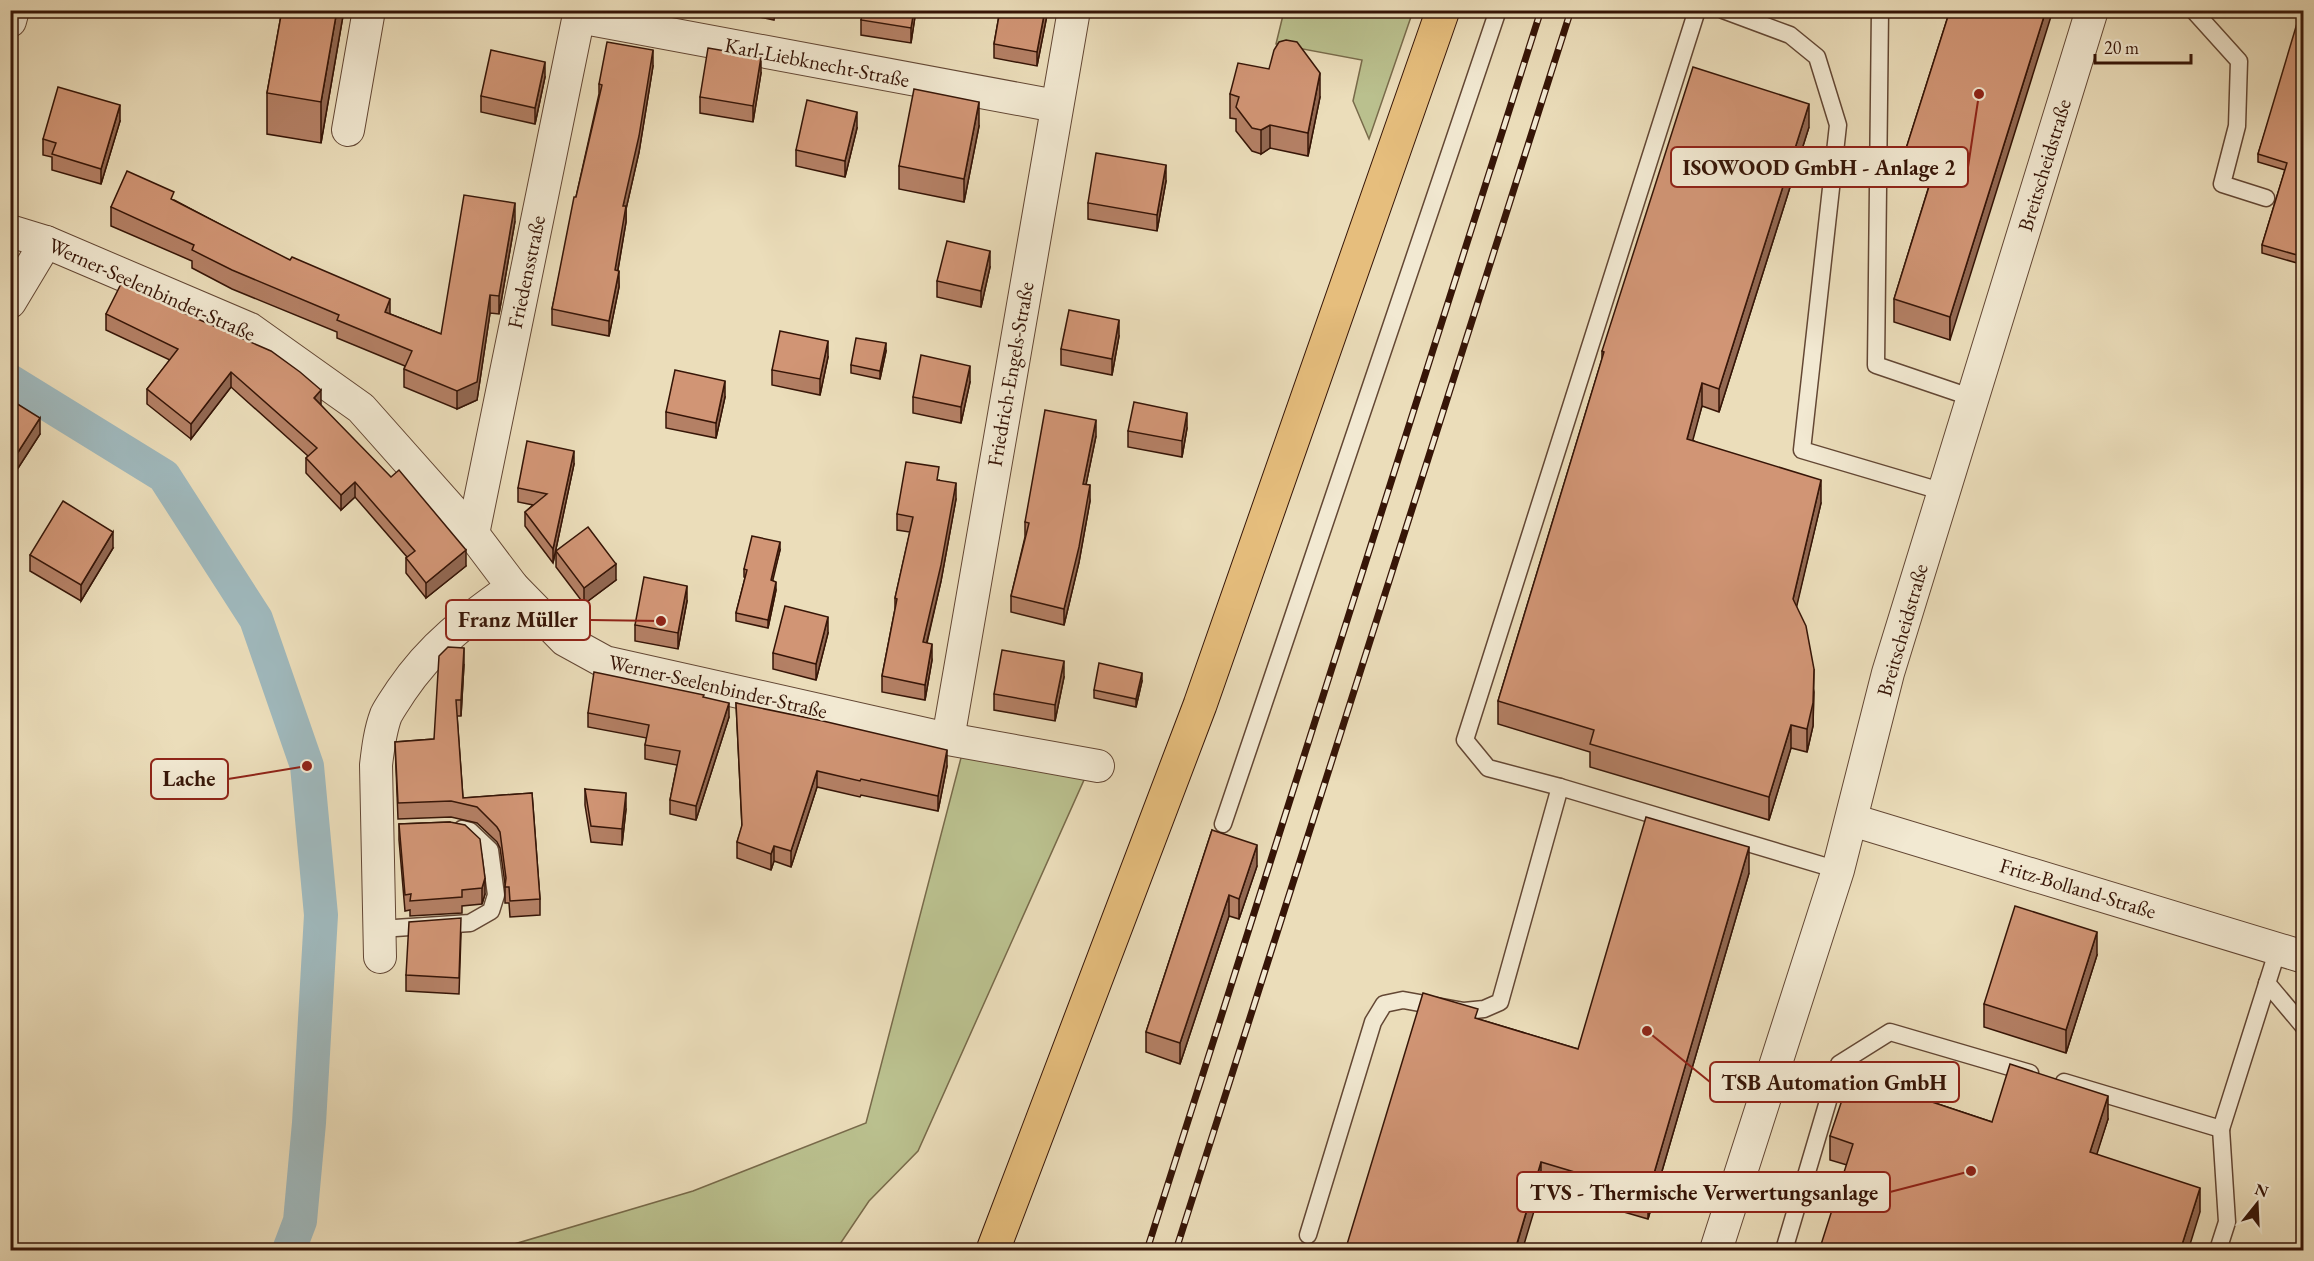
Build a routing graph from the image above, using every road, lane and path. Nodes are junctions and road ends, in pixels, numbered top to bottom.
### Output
1 (13, 10) edge
2 (369, 10) edge
3 (1074, 10) edge
4 (1443, 10) edge
5 (1498, 10) edge
6 (1696, 10) edge
7 (1723, 10) edge
8 (1880, 10) edge
9 (2092, 10) edge
10 (2193, 10) edge
11 (577, 13) edge
12 (10, 21) edge
13 (1056, 106) junction
14 (348, 130) dead end
15 (2266, 198) dead end
16 (10, 231) edge
17 (46, 242) junction
18 (10, 302) edge
19 (1973, 398) junction
20 (1944, 492) junction
21 (472, 534) junction
22 (513, 587) junction
23 (948, 739) junction
24 (1098, 766) dead end
25 (1560, 787) junction
26 (1852, 820) junction
27 (1223, 825) dead end
28 (451, 827) edge
29 (1838, 870) junction
30 (380, 943) joint
31 (2291, 953) edge
32 (2267, 983) junction
33 (2304, 1027) edge
34 (2221, 1128) junction
35 (1308, 1235) dead end
36 (993, 1251) edge
37 (1716, 1251) edge
38 (1784, 1251) edge
39 (2218, 1251) edge

1 - 12 street
2 - 14 street
3 - 13 street, Friedrich-Engels-Straße
4 - 36 main road
5 - 27 lane
6 - 25 lane
7 - 20 lane
8 - 19 lane
9 - 19 street, Breitscheidstraße
10 - 15 lane
11 - 13 street, Karl-Liebknecht-Straße
11 - 21 street, Friedensstraße
13 - 23 street, Friedrich-Engels-Straße
16 - 17 street, Werner-Seelenbinder-Straße
17 - 18 street
17 - 21 street, Werner-Seelenbinder-Straße
19 - 20 street, Breitscheidstraße
20 - 26 street, Breitscheidstraße
21 - 22 street, Werner-Seelenbinder-Straße
22 - 23 street, Werner-Seelenbinder-Straße
22 - 30 street
23 - 24 street, Werner-Seelenbinder-Straße
25 - 29 lane
25 - 35 lane
26 - 29 street, Breitscheidstraße
26 - 31 street, Fritz-Bolland-Straße
28 - 30 lane
29 - 37 street, Breitscheidstraße
31 - 32 lane
32 - 33 lane
32 - 34 lane
34 - 38 lane
34 - 39 lane

